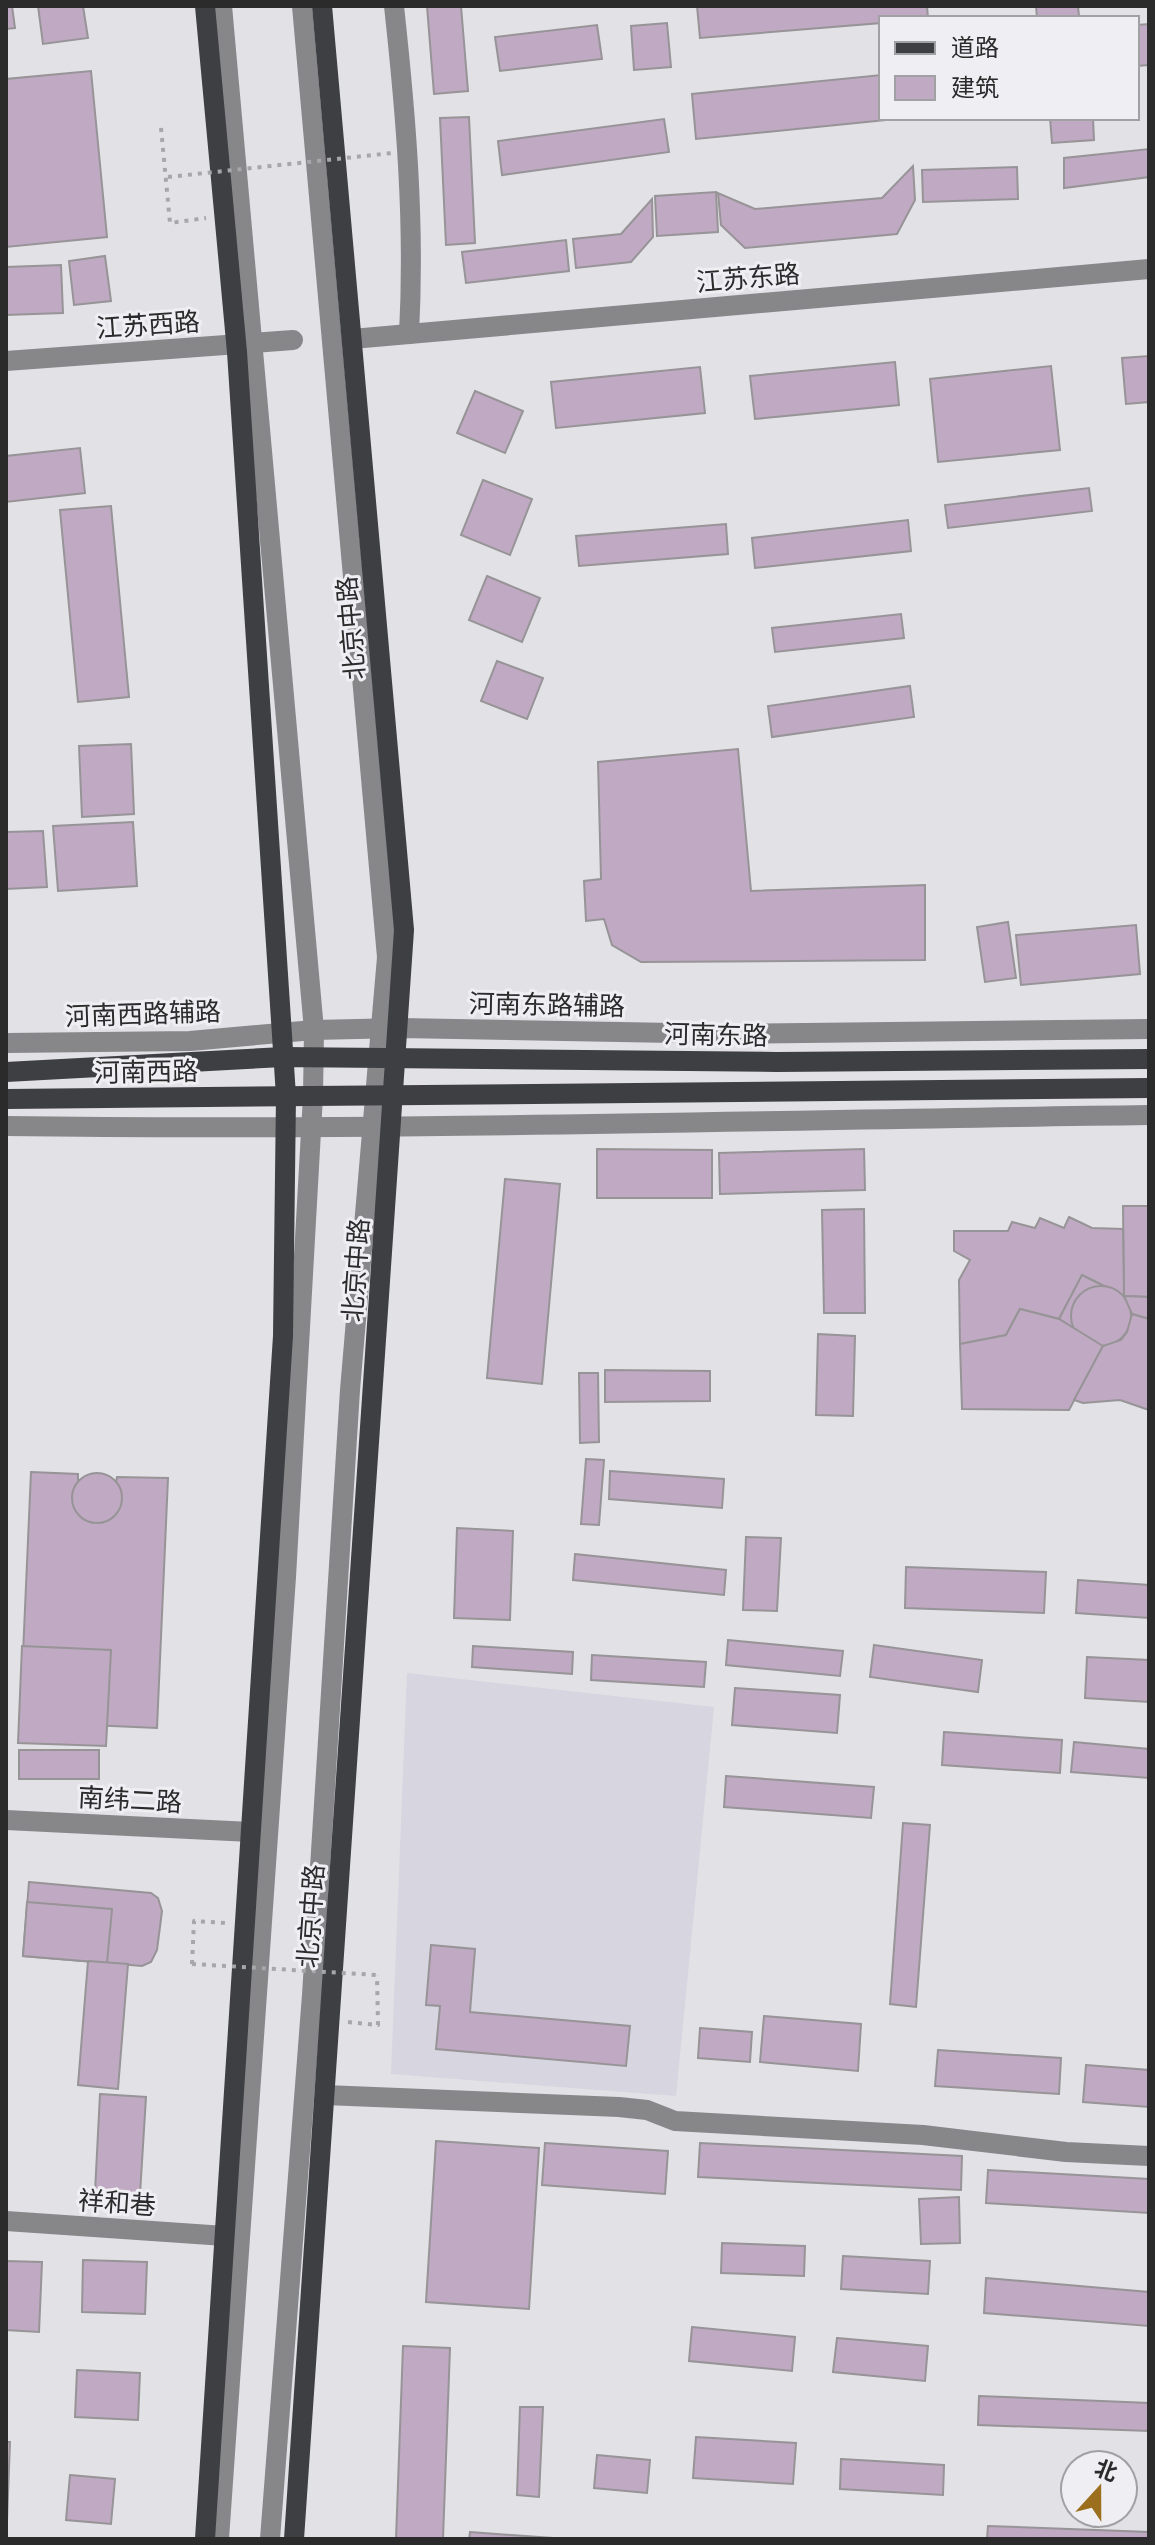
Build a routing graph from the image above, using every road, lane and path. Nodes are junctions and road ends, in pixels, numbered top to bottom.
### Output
1 (205, 6) edge
2 (222, 6) edge
3 (302, 6) edge
4 (322, 6) edge
5 (394, 6) edge
6 (161, 128) dead end
7 (392, 153) dead end
8 (168, 177) junction
9 (225, 216) junction
10 (1149, 269) edge
11 (409, 334) junction
12 (352, 339) junction
13 (293, 340) dead end
14 (244, 344) junction
15 (6, 361) edge
16 (390, 1029) junction
17 (1149, 1029) edge
18 (314, 1030) junction
19 (281, 1033) junction
20 (6, 1043) edge
21 (283, 1057) junction
22 (312, 1057) junction
23 (388, 1057) junction
24 (1149, 1059) edge
25 (6, 1072) edge
26 (1149, 1088) edge
27 (286, 1096) junction
28 (313, 1096) junction
29 (385, 1096) junction
30 (6, 1099) edge
31 (1149, 1115) edge
32 (6, 1126) edge
33 (286, 1129) junction
34 (311, 1129) junction
35 (382, 1129) junction
36 (6, 1820) edge
37 (251, 1832) junction
38 (245, 1924) junction
39 (330, 2020) junction
40 (325, 2095) junction
41 (1149, 2156) edge
42 (6, 2221) edge
43 (225, 2236) junction
44 (205, 2539) edge
45 (219, 2539) edge
46 (270, 2539) edge
47 (294, 2539) edge

1 - 9 main road
2 - 14 street
3 - 16 street
4 - 12 main road, 北京中路
5 - 11 street
6 - 8 path
7 - 8 path, bridge
8 - 9 path
9 - 14 main road
10 - 11 street, 江苏东路
11 - 12 street, 江苏东路
12 - 16 main road, 北京中路
13 - 14 street, 江苏西路
14 - 15 street, 江苏西路
14 - 18 street
14 - 19 main road
16 - 17 street, 河南东路辅路
16 - 18 street, 河南东路辅路
16 - 23 main road, 北京中路
18 - 19 street, 河南东路辅路
18 - 22 street
19 - 20 street, 河南西路辅路
19 - 21 main road
21 - 22 main road, 河南东路
21 - 25 main road, 河南西路
21 - 27 main road
22 - 23 main road, 河南东路
22 - 28 street
23 - 24 main road, 河南东路
23 - 29 main road, 北京中路
26 - 29 main road
27 - 28 main road
27 - 30 main road, 河南西路
27 - 33 main road
28 - 29 main road
28 - 34 street
29 - 35 main road, 北京中路
31 - 35 street
32 - 33 street
33 - 34 street
33 - 37 main road
34 - 35 street
34 - 45 street
35 - 39 main road, 北京中路
35 - 46 street
36 - 37 street, 南纬二路
37 - 38 main road
38 - 39 path, bridge
38 - 43 main road
39 - 40 main road, 北京中路
40 - 41 street
40 - 47 main road, 北京中路
42 - 43 street, 祥和巷
43 - 44 main road

